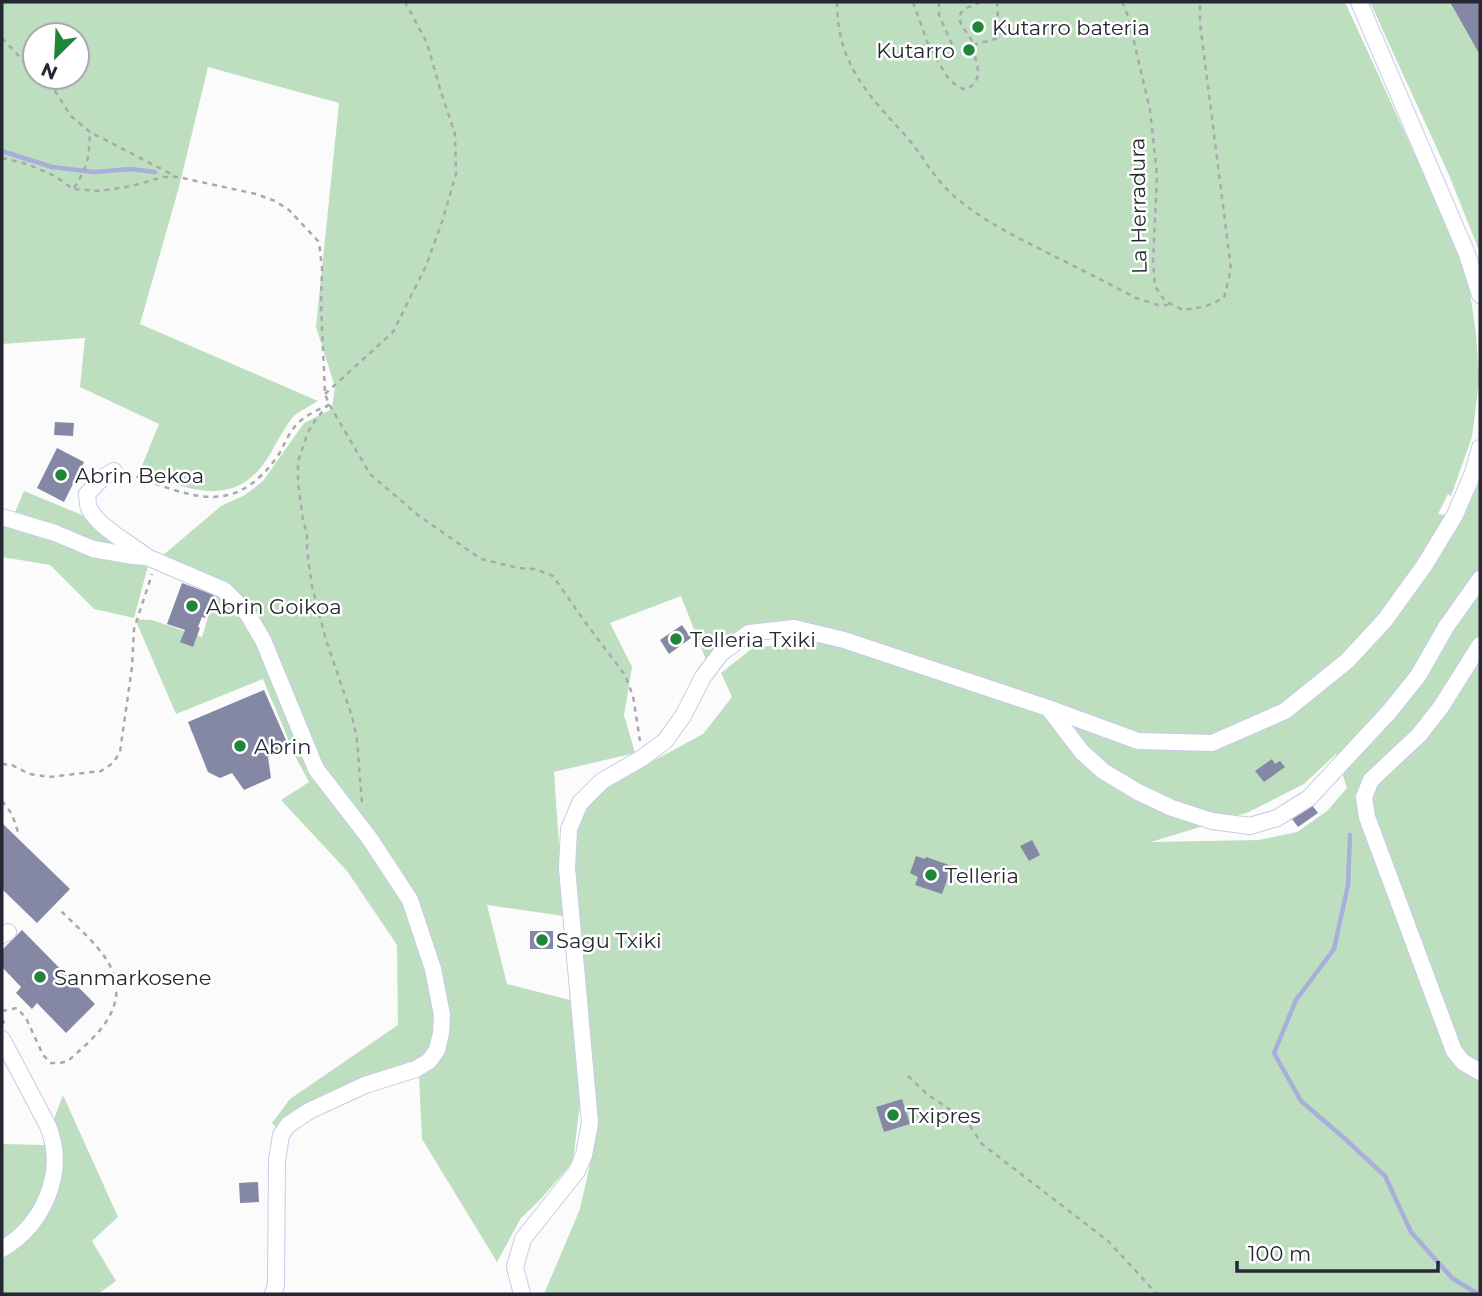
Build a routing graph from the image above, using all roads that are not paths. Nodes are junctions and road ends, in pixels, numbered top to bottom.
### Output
1 (1359, 2) edge
2 (1480, 295) edge
3 (1480, 448) edge
4 (114, 471) road end
5 (2, 517) edge
6 (152, 559) junction
7 (1480, 579) edge
8 (1480, 645) edge
9 (1048, 708) junction
10 (2, 1039) edge
11 (1480, 1072) edge
12 (2, 1249) edge
13 (273, 1294) edge
14 (522, 1294) edge

1 - 2 street
3 - 9 street
4 - 6 street
5 - 6 street
6 - 13 street
7 - 9 street
8 - 11 street
9 - 14 street
10 - 12 street

